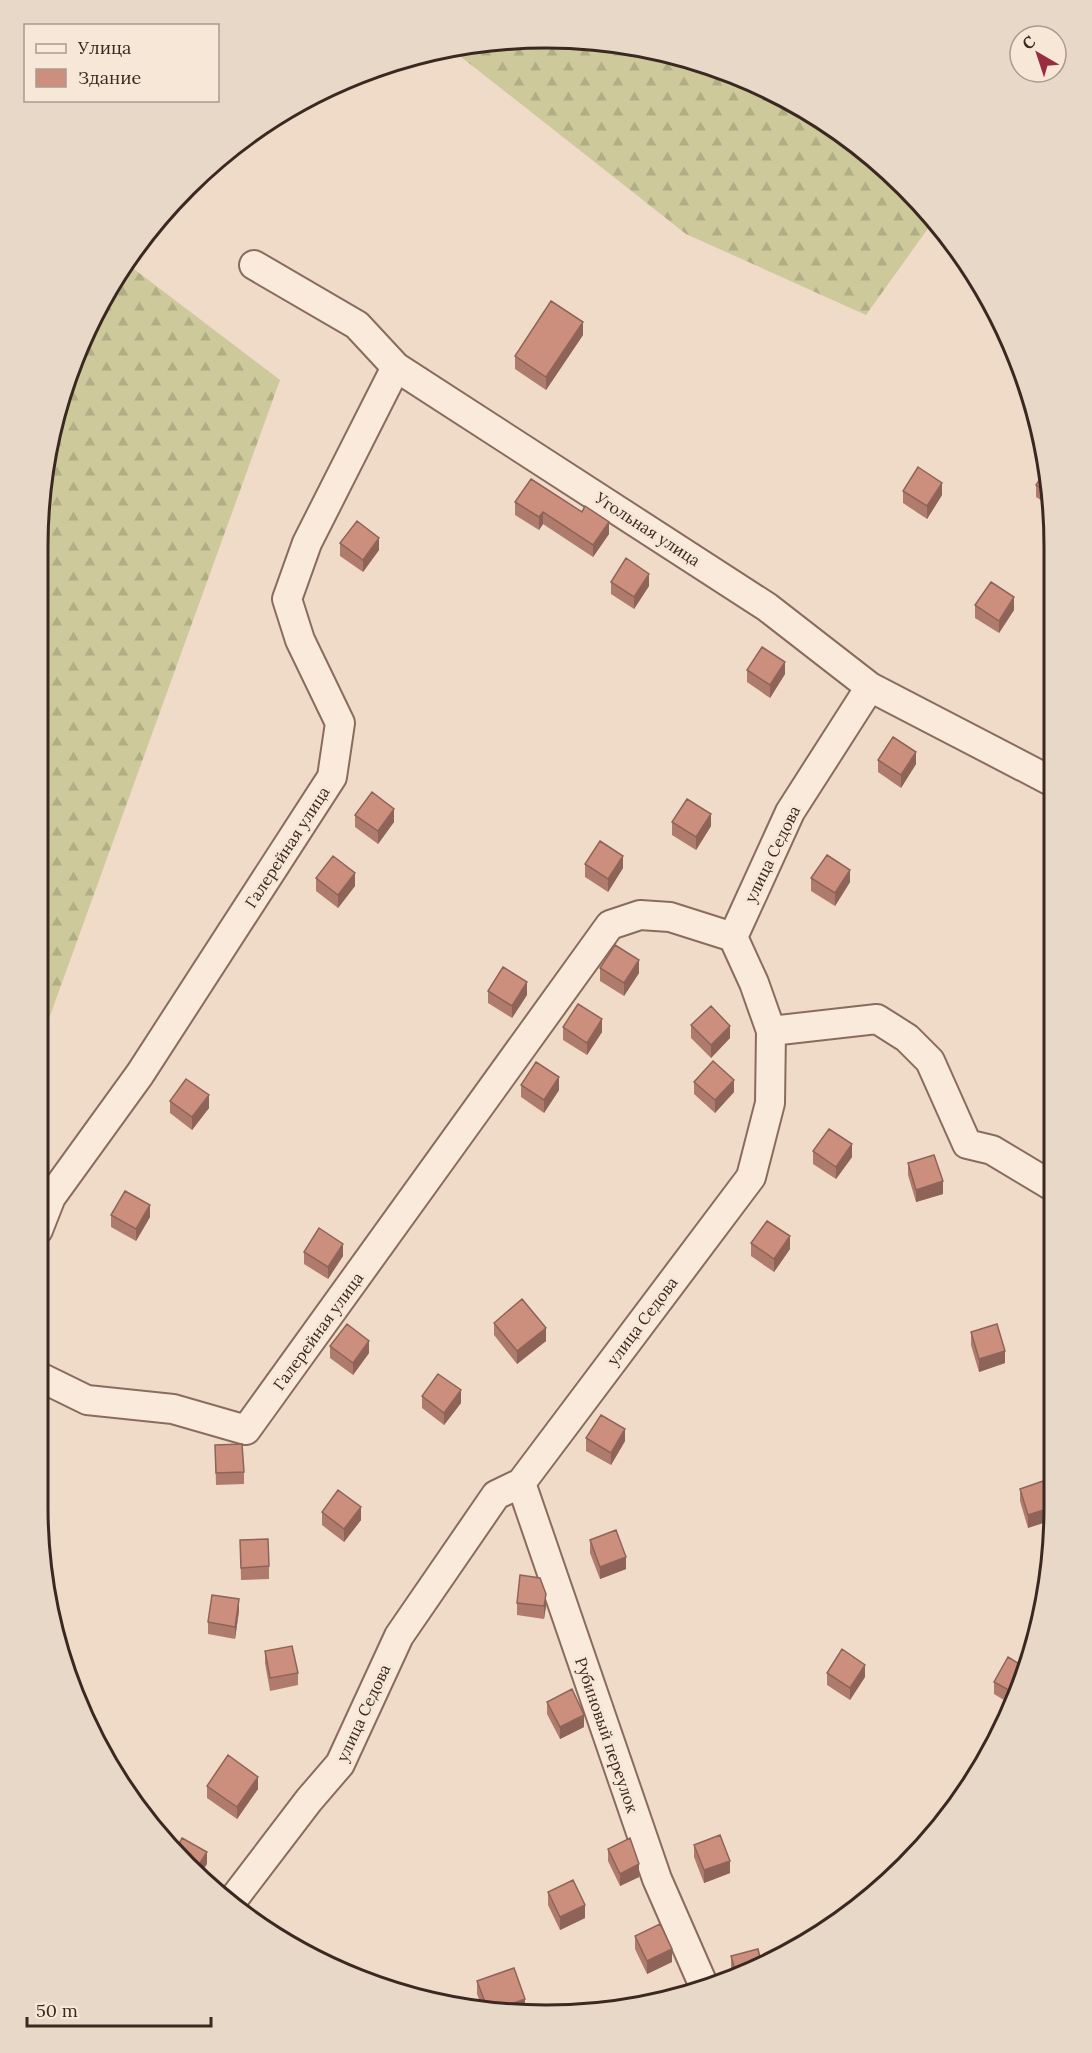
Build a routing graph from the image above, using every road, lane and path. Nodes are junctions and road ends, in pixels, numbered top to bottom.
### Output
1 (254, 265) dead end
2 (396, 367) junction
3 (870, 687) junction
4 (1044, 777) edge
5 (733, 937) junction
6 (771, 1031) junction
7 (1044, 1181) edge
8 (48, 1205) edge
9 (48, 1381) edge
10 (521, 1482) junction
11 (236, 1896) edge
12 (701, 1980) edge

1 - 2 street, Угольная улица
2 - 3 street, Угольная улица
2 - 8 street, Галерейная улица
3 - 4 street, Угольная улица
3 - 5 street, улица Седова
5 - 6 street, улица Седова
5 - 9 street, Галерейная улица
6 - 7 street
6 - 10 street, улица Седова
10 - 11 street, улица Седова
10 - 12 street, Рубиновый переулок

